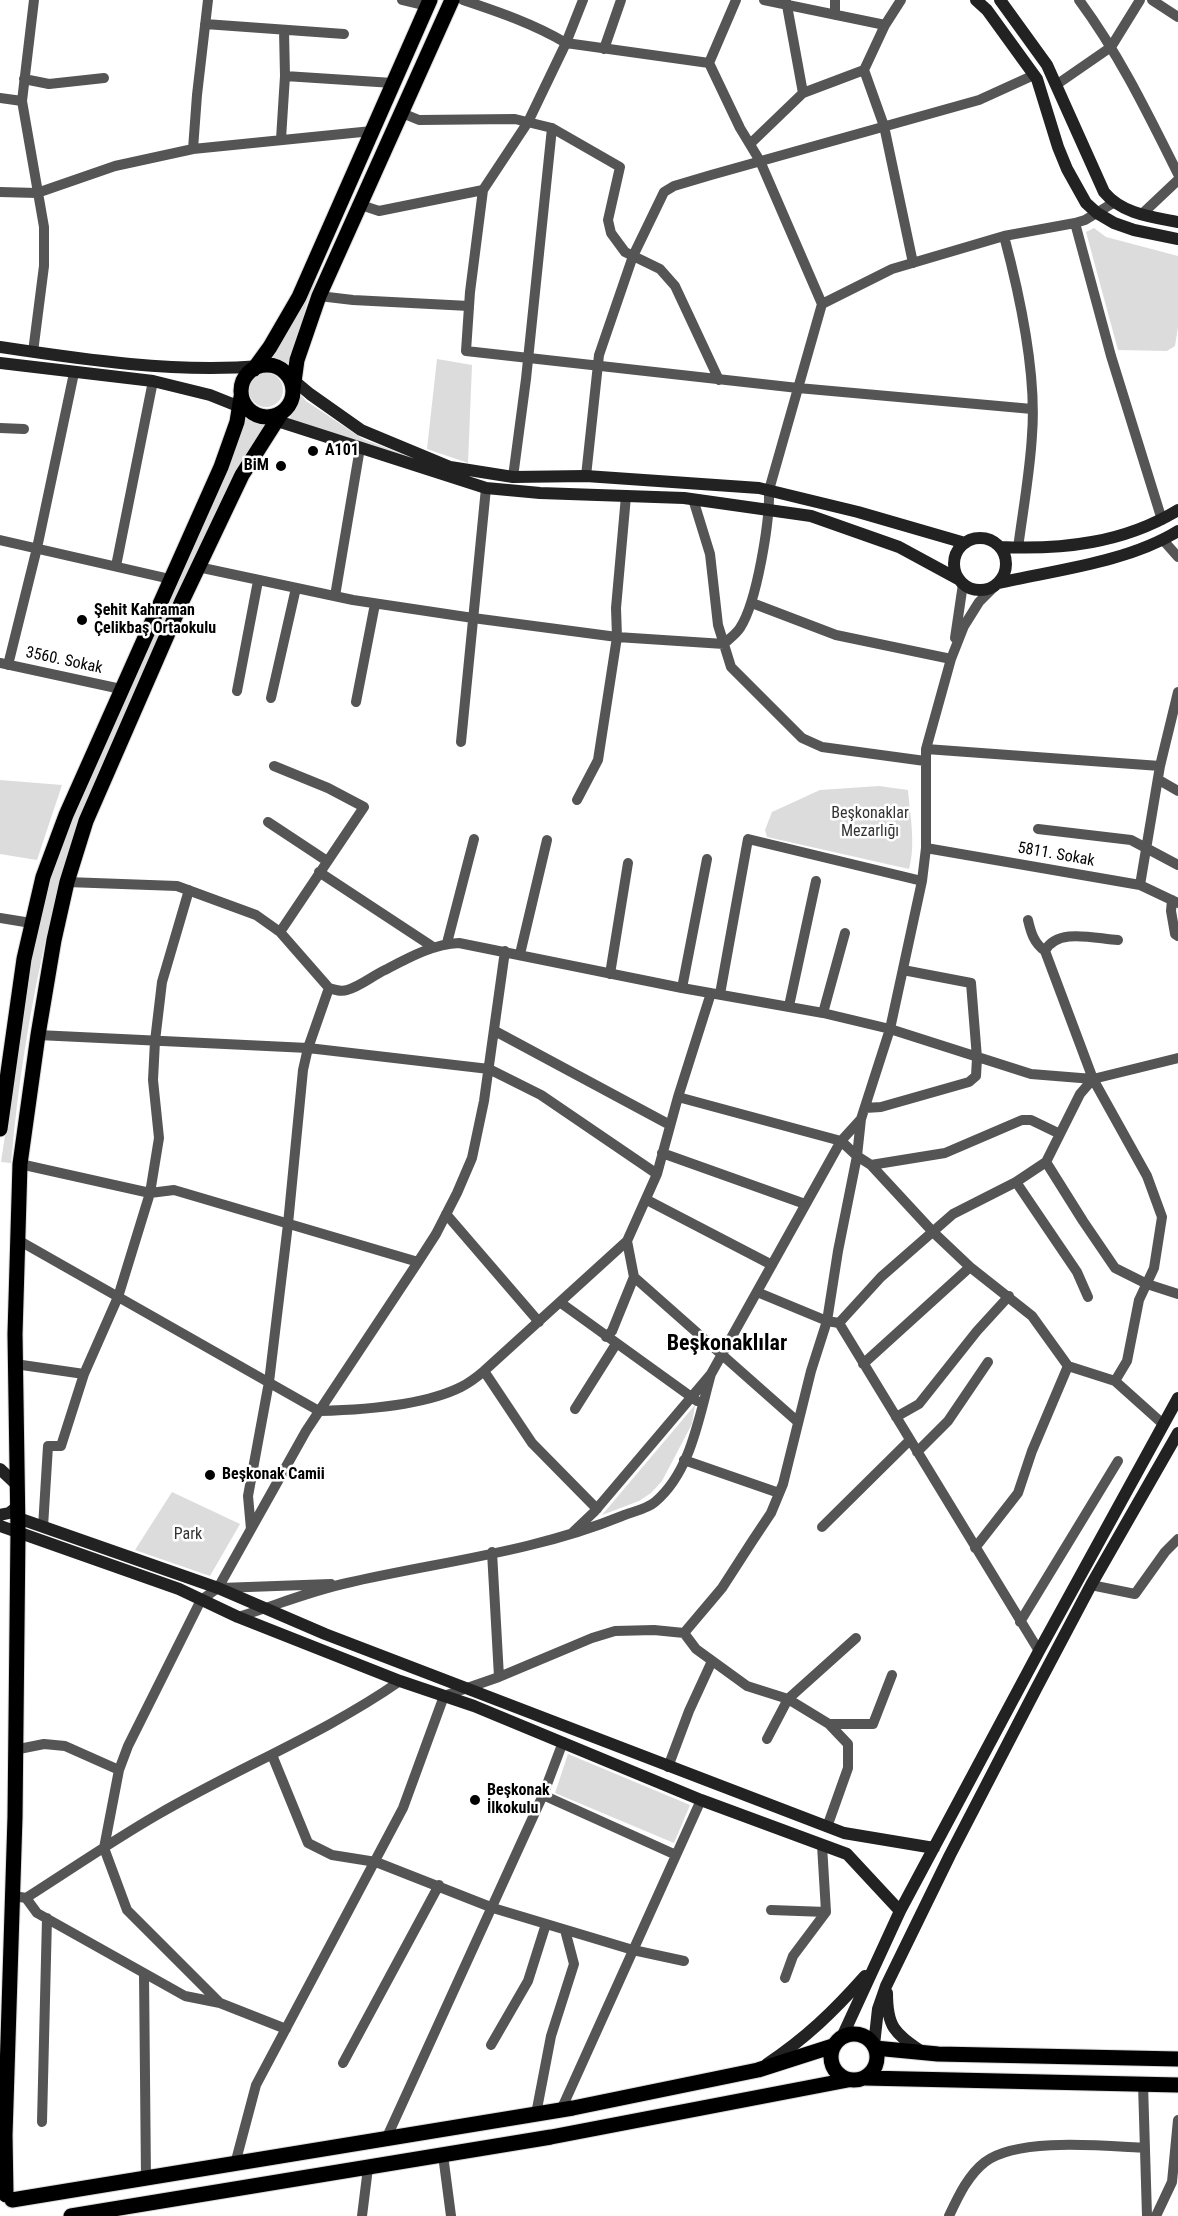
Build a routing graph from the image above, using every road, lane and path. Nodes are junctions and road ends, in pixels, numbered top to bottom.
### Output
1 (34, 0) edge
2 (208, 0) edge
3 (402, 0) edge
4 (452, 0) edge
5 (463, 0) edge
6 (583, 0) edge
7 (621, 0) edge
8 (736, 0) edge
9 (764, 0) edge
10 (835, 0) edge
11 (901, 0) edge
12 (976, 0) edge
13 (1000, 0) edge
14 (1079, 0) edge
15 (1140, 0) edge
16 (1152, 0) edge
17 (786, 2) edge
18 (428, 3) edge
19 (835, 15) junction
20 (1178, 17) edge
21 (205, 24) junction
22 (885, 25) junction
23 (285, 31) junction
24 (344, 34) dead end
25 (566, 43) junction
26 (1111, 47) junction
27 (604, 49) junction
28 (709, 63) junction
29 (864, 70) junction
30 (1034, 75) junction
31 (285, 76) junction
32 (104, 78) dead end
33 (24, 79) junction
34 (393, 83) junction
35 (1056, 85) junction
36 (803, 93) junction
37 (0, 98) edge
38 (22, 101) junction
39 (402, 113) junction
40 (528, 122) junction
41 (884, 126) junction
42 (552, 128) junction
43 (372, 131) junction
44 (281, 139) junction
45 (750, 144) junction
46 (193, 149) junction
47 (760, 161) junction
48 (1178, 174) edge
49 (1178, 180) edge
50 (483, 190) junction
51 (0, 192) edge
52 (37, 193) junction
53 (1113, 203) junction
54 (361, 205) junction
55 (1097, 213) junction
56 (1142, 214) junction
57 (1178, 222) edge
58 (1075, 223) junction
59 (1005, 236) junction
60 (1178, 239) edge
61 (633, 256) junction
62 (913, 263) junction
63 (319, 296) junction
64 (822, 304) junction
65 (469, 306) junction
66 (0, 347) edge
67 (33, 352) junction
68 (529, 356) junction
69 (0, 363) edge
70 (257, 367) junction
71 (598, 367) junction
72 (74, 373) junction
73 (719, 380) junction
74 (153, 381) junction
75 (291, 381) junction
76 (798, 388) junction
77 (244, 405) junction
78 (1032, 409) junction
79 (275, 417) junction
80 (0, 428) edge
81 (24, 429) dead end
82 (360, 448) junction
83 (586, 476) junction
84 (513, 477) junction
85 (486, 488) junction
86 (769, 490) junction
87 (626, 496) junction
88 (693, 499) junction
89 (1178, 510) edge
90 (770, 511) junction
91 (1162, 520) junction
92 (1178, 531) edge
93 (0, 540) edge
94 (1163, 540) junction
95 (965, 543) junction
96 (1000, 547) junction
97 (38, 548) junction
98 (1018, 548) junction
99 (1178, 556) edge
100 (116, 566) junction
101 (198, 567) junction
102 (170, 579) junction
103 (258, 581) junction
104 (960, 581) junction
105 (996, 585) junction
106 (296, 588) junction
107 (335, 596) junction
108 (752, 603) junction
109 (375, 604) junction
110 (474, 618) junction
111 (617, 637) junction
112 (724, 644) junction
113 (951, 659) junction
114 (4, 664) edge
115 (121, 689) junction
116 (237, 691) dead end
117 (1178, 692) edge
118 (272, 698) dead end
119 (356, 702) dead end
120 (1174, 728) edge
121 (460, 742) dead end
122 (926, 749) junction
123 (925, 761) junction
124 (274, 766) dead end
125 (1160, 766) junction
126 (1159, 780) junction
127 (1178, 791) edge
128 (577, 800) dead end
129 (268, 822) dead end
130 (1038, 829) dead end
131 (474, 838) dead end
132 (547, 840) dead end
133 (1146, 847) junction
134 (926, 848) junction
135 (707, 859) dead end
136 (327, 861) junction
137 (628, 863) dead end
138 (1178, 865) edge
139 (319, 872) junction
140 (816, 881) dead end
141 (922, 881) junction
142 (67, 882) junction
143 (1140, 885) junction
144 (189, 890) junction
145 (1175, 902) edge
146 (0, 918) edge
147 (1028, 920) dead end
148 (31, 923) junction
149 (280, 932) junction
150 (845, 933) dead end
151 (1178, 936) edge
152 (1118, 940) dead end
153 (447, 943) junction
154 (433, 947) junction
155 (505, 951) junction
156 (1045, 951) junction
157 (520, 954) junction
158 (903, 970) junction
159 (610, 974) junction
160 (329, 988) junction
161 (682, 988) junction
162 (716, 993) junction
163 (789, 1006) junction
164 (823, 1013) junction
165 (890, 1029) junction
166 (495, 1031) junction
167 (38, 1035) junction
168 (155, 1041) junction
169 (308, 1048) junction
170 (977, 1058) junction
171 (1178, 1058) edge
172 (489, 1069) junction
173 (1093, 1078) junction
174 (678, 1097) junction
175 (863, 1113) junction
176 (670, 1125) junction
177 (0, 1129) edge
178 (1060, 1134) junction
179 (842, 1142) junction
180 (662, 1153) junction
181 (857, 1156) junction
182 (1046, 1162) junction
183 (20, 1164) junction
184 (871, 1165) junction
185 (657, 1174) junction
186 (1016, 1182) junction
187 (150, 1193) junction
188 (647, 1200) junction
189 (805, 1204) junction
190 (446, 1214) junction
191 (288, 1224) junction
192 (933, 1232) junction
193 (18, 1240) junction
194 (627, 1241) junction
195 (418, 1262) junction
196 (772, 1265) junction
197 (970, 1267) junction
198 (634, 1277) junction
199 (1147, 1284) junction
200 (757, 1292) junction
201 (1178, 1294) edge
202 (1009, 1296) junction
203 (118, 1297) junction
204 (1088, 1297) dead end
205 (561, 1303) junction
206 (827, 1321) junction
207 (539, 1322) junction
208 (839, 1323) junction
209 (611, 1340) junction
210 (722, 1355) junction
211 (988, 1362) dead end
212 (15, 1364) junction
213 (863, 1364) junction
214 (1068, 1366) junction
215 (484, 1371) junction
216 (84, 1374) junction
217 (711, 1374) junction
218 (1115, 1381) junction
219 (269, 1382) junction
220 (691, 1397) junction
221 (1178, 1398) edge
222 (702, 1405) junction
223 (575, 1409) dead end
224 (319, 1411) junction
225 (896, 1417) junction
226 (798, 1422) junction
227 (1163, 1424) junction
228 (1178, 1433) edge
229 (910, 1440) junction
230 (917, 1452) junction
231 (684, 1460) junction
232 (1118, 1461) dead end
233 (0, 1470) edge
234 (16, 1484) junction
235 (779, 1493) junction
236 (597, 1509) junction
237 (0, 1515) edge
238 (18, 1519) junction
239 (0, 1526) edge
240 (43, 1527) junction
241 (822, 1527) dead end
242 (251, 1530) junction
243 (568, 1535) junction
244 (1178, 1539) edge
245 (975, 1548) junction
246 (492, 1552) junction
247 (345, 1583) junction
248 (1091, 1586) junction
249 (218, 1588) junction
250 (201, 1600) junction
251 (265, 1608) junction
252 (238, 1617) junction
253 (1020, 1623) junction
254 (684, 1633) junction
255 (856, 1638) dead end
256 (1039, 1651) junction
257 (712, 1661) junction
258 (892, 1675) dead end
259 (500, 1677) junction
260 (400, 1681) junction
261 (467, 1689) junction
262 (444, 1696) junction
263 (789, 1699) junction
264 (829, 1724) junction
265 (766, 1739) dead end
266 (563, 1742) junction
267 (14, 1750) junction
268 (272, 1755) junction
269 (668, 1767) junction
270 (119, 1770) junction
271 (543, 1795) junction
272 (701, 1800) junction
273 (827, 1827) junction
274 (822, 1845) junction
275 (104, 1848) junction
276 (934, 1848) junction
277 (676, 1855) junction
278 (376, 1862) junction
279 (439, 1886) junction
280 (20, 1897) junction
281 (493, 1908) junction
282 (771, 1910) dead end
283 (900, 1911) junction
284 (826, 1912) junction
285 (47, 1918) junction
286 (546, 1924) junction
287 (565, 1930) junction
288 (633, 1950) junction
289 (684, 1961) dead end
290 (874, 1966) junction
291 (144, 1974) junction
292 (785, 1978) dead end
293 (886, 1986) junction
294 (220, 2003) junction
295 (286, 2029) junction
296 (837, 2041) junction
297 (491, 2046) dead end
298 (874, 2047) junction
299 (922, 2052) junction
300 (1178, 2059) edge
301 (343, 2063) dead end
302 (758, 2070) junction
303 (865, 2078) junction
304 (849, 2080) junction
305 (1143, 2084) junction
306 (1178, 2085) edge
307 (561, 2110) junction
308 (536, 2114) junction
309 (1178, 2120) edge
310 (42, 2122) dead end
311 (386, 2139) junction
312 (1145, 2148) junction
313 (443, 2155) junction
314 (236, 2164) junction
315 (368, 2168) junction
316 (146, 2179) junction
317 (6, 2196) edge
318 (18, 2216) edge
319 (71, 2216) edge
320 (362, 2216) edge
321 (451, 2216) edge
322 (949, 2216) edge
323 (1147, 2216) edge
324 (1156, 2216) edge

1 - 33 street
2 - 21 street
3 - 18 street
4 - 39 main road
5 - 25 street
6 - 25 street
7 - 27 street
8 - 28 street
9 - 17 street
10 - 19 street
11 - 22 street
12 - 30 street
13 - 35 street
14 - 26 street
15 - 26 street
16 - 20 street
17 - 19 street
17 - 36 street
18 - 34 main road
19 - 22 street
21 - 23 street
21 - 46 street
22 - 29 street
23 - 24 street
23 - 31 street
25 - 27 street
25 - 40 street
26 - 35 street
26 - 48 street
27 - 28 street
28 - 45 street
29 - 36 street
29 - 41 street
30 - 41 street
30 - 55 street
31 - 34 street
31 - 44 street
32 - 33 street
33 - 38 street
34 - 43 main road
35 - 53 street
36 - 45 street
37 - 38 street
38 - 52 street
39 - 40 street
39 - 54 main road
40 - 42 street
40 - 50 street
41 - 47 street
41 - 62 street
42 - 61 street
42 - 68 street
43 - 44 street
43 - 70 main road
44 - 46 street
45 - 47 street
46 - 52 street
47 - 61 street
47 - 64 street
49 - 56 street
50 - 54 street
50 - 65 street
51 - 52 street
52 - 67 street
53 - 55 street
53 - 56 street
54 - 63 main road
55 - 58 street
55 - 60 street
56 - 57 street
58 - 59 street
58 - 91 street
59 - 62 street
59 - 78 street
61 - 71 street
61 - 73 street
62 - 64 street
63 - 65 street
63 - 75 main road
64 - 76 street
65 - 68 street
66 - 67 street
67 - 70 street
68 - 71 street
68 - 84 street
69 - 72 street
70 - 75 main road
70 - 77 main road
71 - 73 street
71 - 83 street
72 - 74 street
72 - 97 street
73 - 76 street
74 - 77 street
74 - 100 street
75 - 79 main road
75 - 84 street
76 - 78 street
76 - 86 street
77 - 79 main road
77 - 102 main road
78 - 98 street
79 - 82 street
79 - 101 main road
80 - 81 street
82 - 85 street
82 - 107 street
83 - 84 street
83 - 86 street
85 - 87 street
85 - 110 street
86 - 90 street
86 - 95 street
87 - 88 street
87 - 111 street
88 - 90 street
88 - 112 street
89 - 91 street
90 - 104 street
90 - 108 street
91 - 98 street
92 - 94 street
93 - 97 street
94 - 99 street
94 - 105 street
95 - 96 street
95 - 104 street
96 - 98 street
96 - 105 street
97 - 100 street
97 - 114 street
100 - 102 street
101 - 103 street
101 - 142 main road
102 - 115 main road
103 - 106 street
103 - 116 street
104 - 105 street
104 - 113 street
105 - 113 street
106 - 107 street
106 - 118 street
107 - 109 street
108 - 112 street
108 - 113 street
109 - 110 street
109 - 119 street
110 - 111 street
110 - 121 street
111 - 112 street
111 - 128 street
112 - 123 street
113 - 122 street
114 - 115 street, 3560. Sokak
115 - 148 main road
117 - 120 street
120 - 125 street
122 - 123 street
122 - 125 street
123 - 134 street
124 - 136 street
125 - 126 street
126 - 127 street
126 - 133 street
129 - 136 street
130 - 133 street
131 - 153 street
132 - 157 street
133 - 138 street
133 - 143 street
134 - 141 street
134 - 143 street, 5811. Sokak
135 - 161 street
136 - 139 street
137 - 159 street
139 - 149 street
139 - 154 street
140 - 163 street
141 - 158 street
141 - 162 street
142 - 144 street
142 - 167 main road
143 - 145 street, 5811. Sokak
144 - 149 street
144 - 168 street
145 - 151 street
146 - 148 street
147 - 156 street
148 - 177 main road
149 - 160 street
150 - 164 street
152 - 156 street
153 - 154 street
153 - 155 street
154 - 160 street
155 - 157 street
155 - 166 street
156 - 173 street
157 - 159 street
158 - 165 street
158 - 170 street
159 - 161 street
160 - 169 street
161 - 162 street
162 - 163 street
162 - 174 street
163 - 164 street
164 - 165 street
165 - 170 street
165 - 175 street
166 - 172 street
166 - 176 street
167 - 168 street
167 - 183 main road
168 - 169 street
168 - 187 street
169 - 172 street
169 - 191 street
170 - 173 street
170 - 175 street
171 - 173 street
172 - 185 street
172 - 190 street
173 - 178 street
173 - 199 street
174 - 176 street
174 - 179 street
175 - 179 street
175 - 181 street
176 - 180 street
178 - 182 street
178 - 184 street
179 - 181 street
179 - 189 street
180 - 185 street
180 - 189 street
181 - 184 street
181 - 206 street
182 - 186 street
182 - 199 street
183 - 187 street
183 - 193 main road
184 - 192 street
185 - 188 street
186 - 192 street
186 - 204 street
187 - 191 street
187 - 203 street
188 - 194 street
188 - 196 street
189 - 196 street
190 - 195 street
190 - 207 street
191 - 195 street
191 - 219 street
192 - 197 street
192 - 208 street
193 - 203 street
193 - 212 main road
194 - 198 street
194 - 205 street
195 - 224 street
196 - 200 street
197 - 202 street
197 - 213 street
198 - 209 street
198 - 210 street
199 - 201 street
199 - 218 street
200 - 206 street
200 - 210 street
202 - 214 street
202 - 225 street
203 - 216 street
203 - 219 street
205 - 207 street
205 - 209 street
206 - 208 street
206 - 226 street
207 - 215 street
208 - 213 street
209 - 220 street
209 - 223 street
210 - 217 street
210 - 226 street
211 - 230 street
212 - 216 street
212 - 234 main road
213 - 225 street
214 - 218 street
214 - 245 street
215 - 224 street
215 - 236 street
216 - 240 street
217 - 220 street
217 - 222 street
218 - 227 street
219 - 224 street
219 - 242 street
220 - 222 street
220 - 236 street
221 - 227 street
222 - 231 street
224 - 242 street
225 - 229 street
226 - 235 street
227 - 256 street
228 - 248 street
229 - 230 street
229 - 241 street
230 - 245 street
231 - 235 street
231 - 243 street
232 - 253 street
233 - 234 street
234 - 238 main road
235 - 254 street
236 - 243 street
237 - 238 street
238 - 239 street
238 - 240 street
238 - 250 street
238 - 267 main road
240 - 249 street
242 - 249 street
243 - 246 street
244 - 248 street
245 - 253 street
246 - 247 street
246 - 259 street
247 - 249 street
247 - 251 street
248 - 293 street
249 - 250 street
249 - 251 street
250 - 252 street
250 - 270 street
251 - 252 street
251 - 261 street
252 - 260 street
253 - 256 street
254 - 257 street
254 - 259 street
255 - 263 street
256 - 276 street
257 - 263 street
257 - 269 street
258 - 264 street
259 - 261 street
260 - 262 street
260 - 268 street
261 - 262 street
261 - 269 street
262 - 266 street
262 - 278 street
263 - 264 street
263 - 265 street
264 - 273 street
266 - 271 street
266 - 272 street
267 - 270 street
267 - 280 main road
268 - 275 street
268 - 278 street
269 - 273 street
270 - 275 street
271 - 277 street
271 - 281 street
272 - 274 street
272 - 277 street
273 - 276 street
274 - 283 street
274 - 284 street
275 - 280 street
275 - 294 street
276 - 283 street
277 - 288 street
278 - 279 street
278 - 295 street
279 - 281 street
279 - 301 street
280 - 285 street
280 - 317 main road
281 - 286 street
281 - 311 street
282 - 284 street
283 - 290 street
284 - 292 street
285 - 291 street
285 - 310 street
286 - 287 street
286 - 297 street
287 - 288 street
287 - 308 street
288 - 289 street
288 - 307 street
290 - 296 street
290 - 302 street
291 - 294 street
291 - 316 street
293 - 298 street
293 - 299 street
294 - 295 street
295 - 314 street
296 - 298 main road
296 - 302 main road
296 - 304 main road
298 - 299 main road
298 - 303 main road
299 - 300 main road
302 - 307 main road
303 - 304 main road
303 - 305 main road
304 - 313 main road
305 - 306 main road
305 - 312 street
307 - 308 main road
308 - 311 main road
309 - 324 street
311 - 314 main road
312 - 322 street
312 - 323 street
313 - 315 main road
313 - 321 street
314 - 316 main road
315 - 319 main road
315 - 320 street
316 - 317 main road
317 - 318 main road

